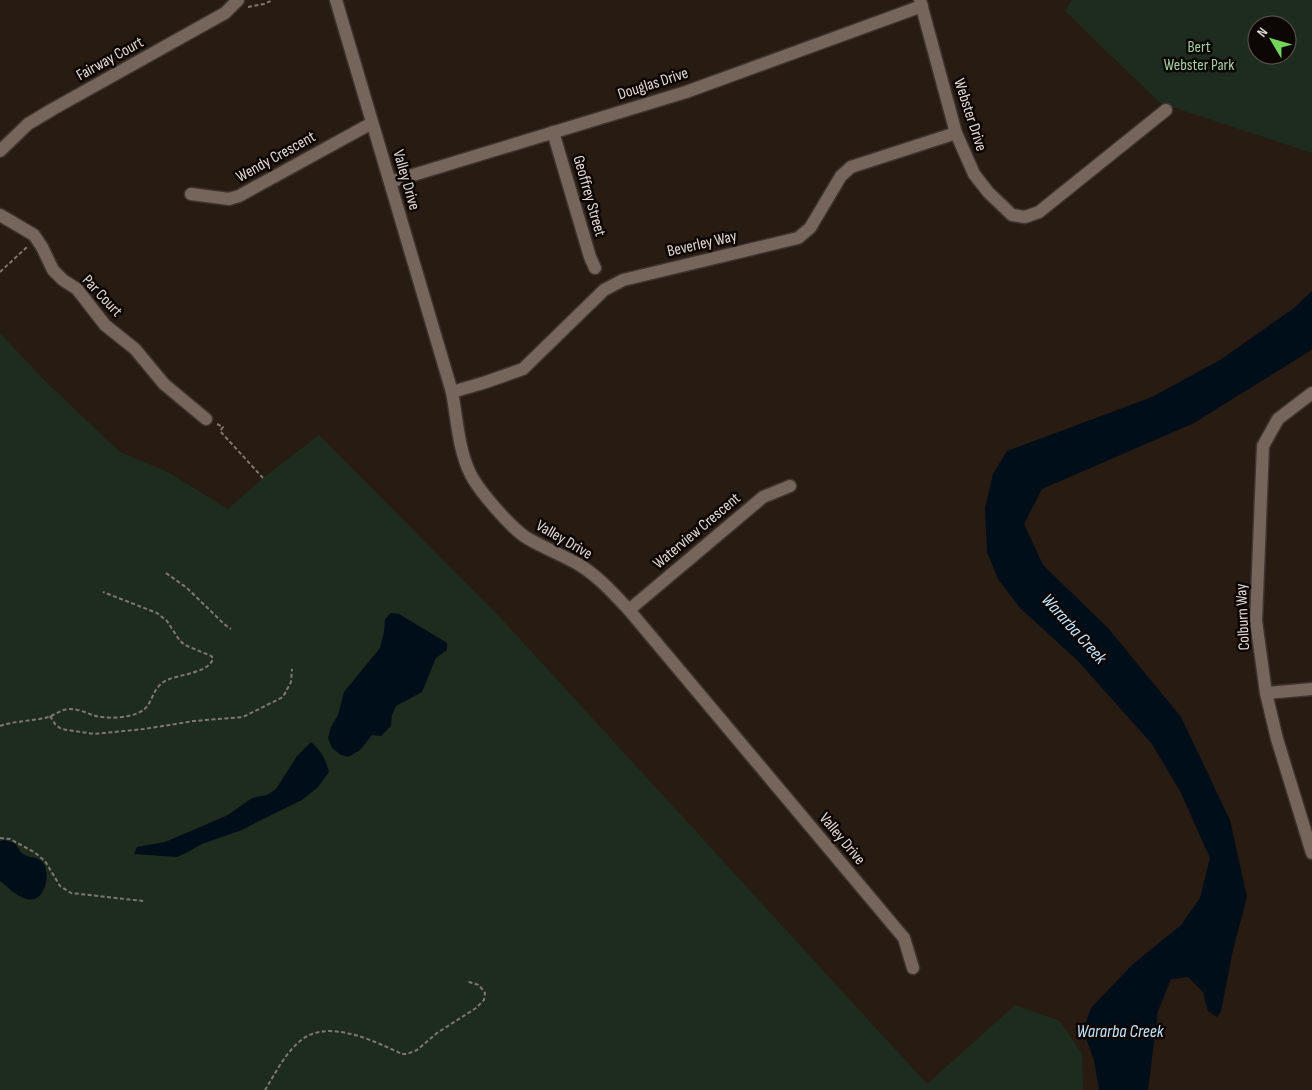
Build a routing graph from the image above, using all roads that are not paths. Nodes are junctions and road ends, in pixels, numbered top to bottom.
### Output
1 (338, 1) edge
2 (921, 3) edge
3 (243, 4) edge
4 (1166, 110) dead end
5 (372, 123) junction
6 (553, 132) junction
7 (956, 132) junction
8 (0, 151) edge
9 (390, 182) junction
10 (191, 194) dead end
11 (0, 215) edge
12 (595, 268) dead end
13 (452, 392) junction
14 (1312, 393) edge
15 (206, 419) road end
16 (790, 486) dead end
17 (629, 610) junction
18 (1312, 689) edge
19 (1266, 693) junction
20 (1312, 853) edge
21 (913, 968) dead end

1 - 5 street, Valley Drive
2 - 6 street, Douglas Drive
2 - 7 street, Webster Drive
3 - 8 street, Fairway Court
4 - 7 street, Webster Drive
5 - 9 street, Valley Drive
5 - 10 street, Wendy Crescent
6 - 9 street, Douglas Drive
6 - 12 street, Geoffrey Street
7 - 13 street, Beverley Way
9 - 13 street, Valley Drive
11 - 15 street, Par Court
13 - 17 street, Valley Drive
14 - 19 street, Colburn Way
16 - 17 street, Waterview Crescent
17 - 21 street, Valley Drive
18 - 19 street
19 - 20 street, Colburn Way

